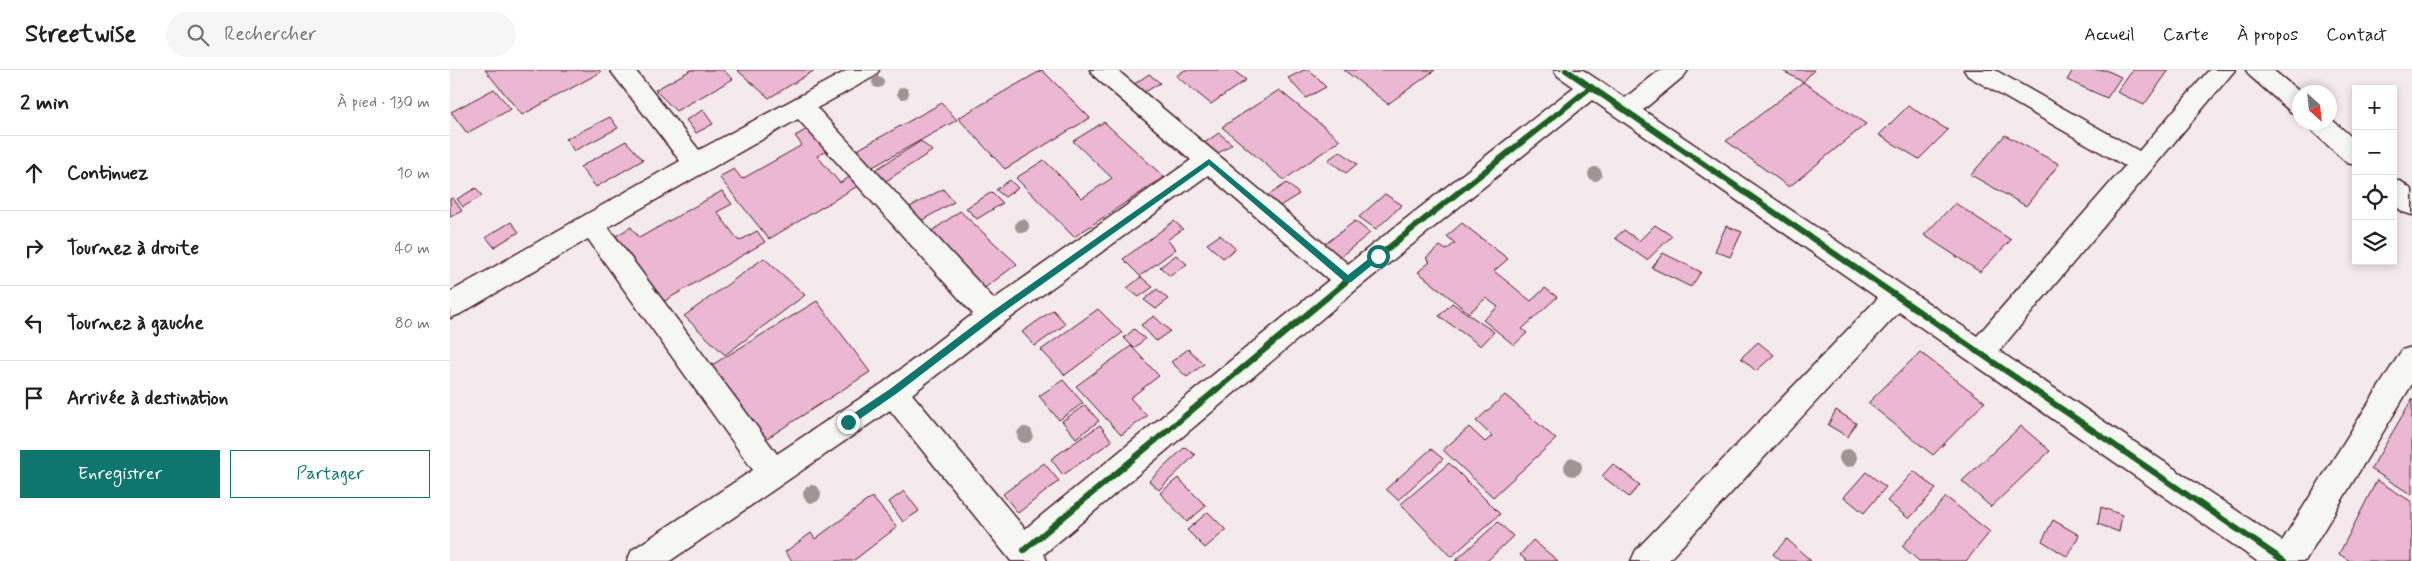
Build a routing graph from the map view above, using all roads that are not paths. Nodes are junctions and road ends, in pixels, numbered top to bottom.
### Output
1 (622, 70) edge
2 (867, 70) edge
3 (1102, 70) edge
4 (1566, 70) edge
5 (1676, 70) edge
6 (1976, 70) edge
7 (2223, 70) edge
8 (2258, 70) edge
9 (1591, 87) junction
10 (2292, 99) edge
11 (801, 106) junction
12 (1626, 111) junction
13 (2327, 130) edge
14 (2352, 152) edge
15 (1209, 161) junction
16 (696, 164) junction
17 (2142, 164) junction
18 (2397, 192) edge
19 (2412, 205) edge
20 (590, 224) junction
21 (1348, 280) junction
22 (1897, 296) junction
23 (450, 306) edge
24 (992, 316) junction
25 (1980, 353) junction
26 (2412, 359) edge
27 (893, 392) junction
28 (773, 473) junction
29 (1027, 556) edge
30 (644, 561) edge
31 (1647, 561) edge
32 (2285, 561) edge

1 - 16 street
2 - 11 street
3 - 15 street
4 - 9 street
5 - 12 street
6 - 17 street
7 - 17 street
8 - 10 street
9 - 12 street
9 - 21 street
11 - 16 street
11 - 24 street
12 - 22 street
13 - 14 street
15 - 21 street
15 - 24 street
16 - 20 street
17 - 25 street
18 - 19 street
20 - 23 street
20 - 28 street
21 - 29 street
22 - 25 street
22 - 31 street
24 - 27 street
25 - 32 street
26 - 32 street
27 - 28 street
27 - 29 street
28 - 30 street

